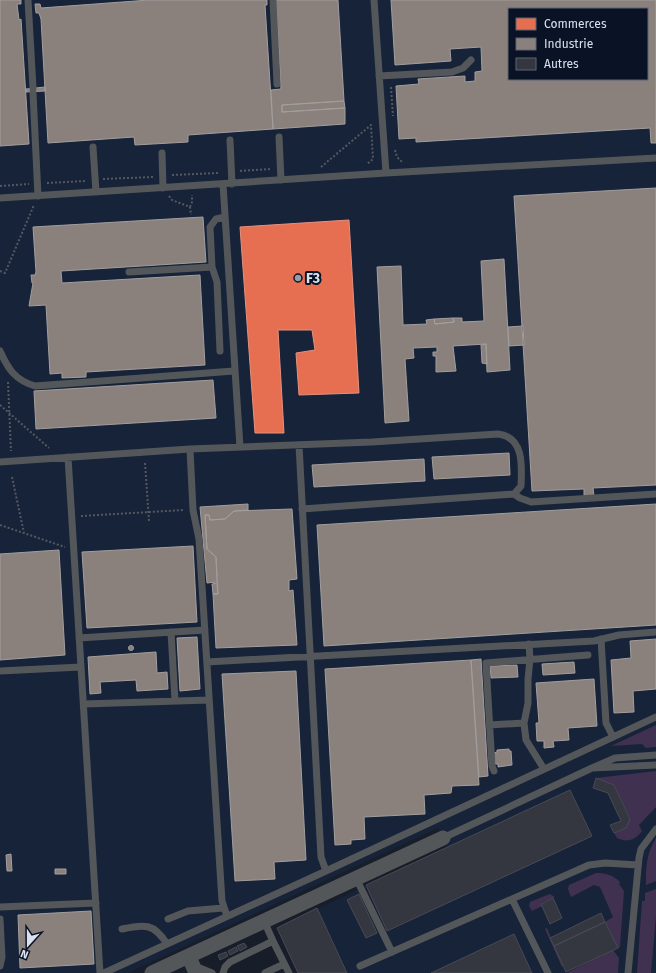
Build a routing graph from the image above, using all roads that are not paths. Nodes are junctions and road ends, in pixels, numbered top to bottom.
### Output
1 (28, 0) edge
2 (273, 0) edge
3 (374, 0) edge
4 (472, 60) dead end
5 (380, 76) junction
6 (277, 84) dead end
7 (279, 137) dead end
8 (230, 140) dead end
9 (93, 147) dead end
10 (162, 153) dead end
11 (656, 158) edge
12 (386, 173) junction
13 (281, 180) junction
14 (223, 184) junction
15 (232, 184) junction
16 (163, 188) junction
17 (96, 192) junction
18 (0, 198) edge
19 (36, 199) junction
20 (225, 218) junction
21 (212, 267) junction
22 (129, 272) dead end
23 (220, 350) dead end
24 (0, 351) edge
25 (234, 371) junction
26 (299, 445) junction
27 (240, 447) junction
28 (190, 449) junction
29 (68, 457) junction
30 (0, 462) edge
31 (514, 494) junction
32 (656, 494) edge
33 (302, 509) junction
34 (205, 630) junction
35 (171, 632) junction
36 (656, 632) edge
37 (79, 638) junction
38 (601, 639) junction
39 (529, 644) junction
40 (588, 655) dead end
41 (310, 656) junction
42 (530, 659) junction
43 (207, 662) junction
44 (81, 667) junction
45 (0, 671) edge
46 (209, 700) junction
47 (175, 701) junction
48 (84, 704) junction
49 (656, 717) edge
50 (524, 723) junction
51 (489, 725) junction
52 (612, 737) junction
53 (656, 755) edge
54 (656, 765) edge
55 (592, 768) junction
56 (544, 769) junction
57 (494, 771) dead end
58 (656, 829) edge
59 (443, 838) joint
60 (638, 865) junction
61 (326, 871) junction
62 (356, 878) junction
63 (512, 899) junction
64 (96, 903) junction
65 (0, 907) edge
66 (223, 908) junction
67 (227, 916) junction
68 (0, 918) edge
69 (168, 918) dead end
70 (264, 921) junction
71 (122, 929) dead end
72 (273, 941) junction
73 (167, 944) junction
74 (392, 952) junction
75 (284, 964) junction
76 (193, 965) edge
77 (0, 966) edge
78 (360, 966) dead end
79 (100, 973) edge
80 (104, 973) edge
81 (152, 973) edge
82 (212, 973) edge
83 (223, 973) edge
84 (265, 973) edge
85 (289, 973) edge
86 (548, 973) edge
87 (628, 973) edge

1 - 19 lane
2 - 6 lane
3 - 5 lane
4 - 5 lane
5 - 12 lane
7 - 13 lane
8 - 15 lane
9 - 17 lane
10 - 16 lane
11 - 12 lane
12 - 13 lane
13 - 15 lane
14 - 15 lane
14 - 16 lane
14 - 20 lane
16 - 17 lane
17 - 19 lane
18 - 19 lane
20 - 21 lane
20 - 25 lane
21 - 22 lane
21 - 23 lane
24 - 25 lane
25 - 27 lane
26 - 27 lane
26 - 31 lane
26 - 33 lane
27 - 28 lane
28 - 29 lane
28 - 34 lane
29 - 30 lane
29 - 37 lane
31 - 32 lane
31 - 33 lane
33 - 41 lane
34 - 35 lane
34 - 43 lane
35 - 37 lane
35 - 47 lane
36 - 38 lane
37 - 44 lane
38 - 39 lane
38 - 52 lane
39 - 41 lane
39 - 42 lane
40 - 42 lane
41 - 43 lane
41 - 61 lane
42 - 50 lane
42 - 51 lane
43 - 46 lane
44 - 45 lane
44 - 48 lane
46 - 47 lane
46 - 66 lane
47 - 48 lane
48 - 64 lane
49 - 52 lane
50 - 51 lane
50 - 56 lane
51 - 57 lane
52 - 56 lane
53 - 55 lane
54 - 55 lane
55 - 59 lane
56 - 61 lane
58 - 60 lane
59 - 62 street
60 - 63 lane
60 - 87 lane
61 - 67 lane
62 - 70 street
62 - 74 lane
63 - 74 lane
63 - 86 lane
64 - 65 lane
64 - 79 lane
66 - 67 lane
66 - 69 lane
67 - 73 lane
68 - 77 lane
70 - 72 lane
70 - 76 street
71 - 73 lane
72 - 75 lane
72 - 83 lane
73 - 80 lane
74 - 78 lane
75 - 84 lane
75 - 85 lane
76 - 81 street
76 - 82 lane

